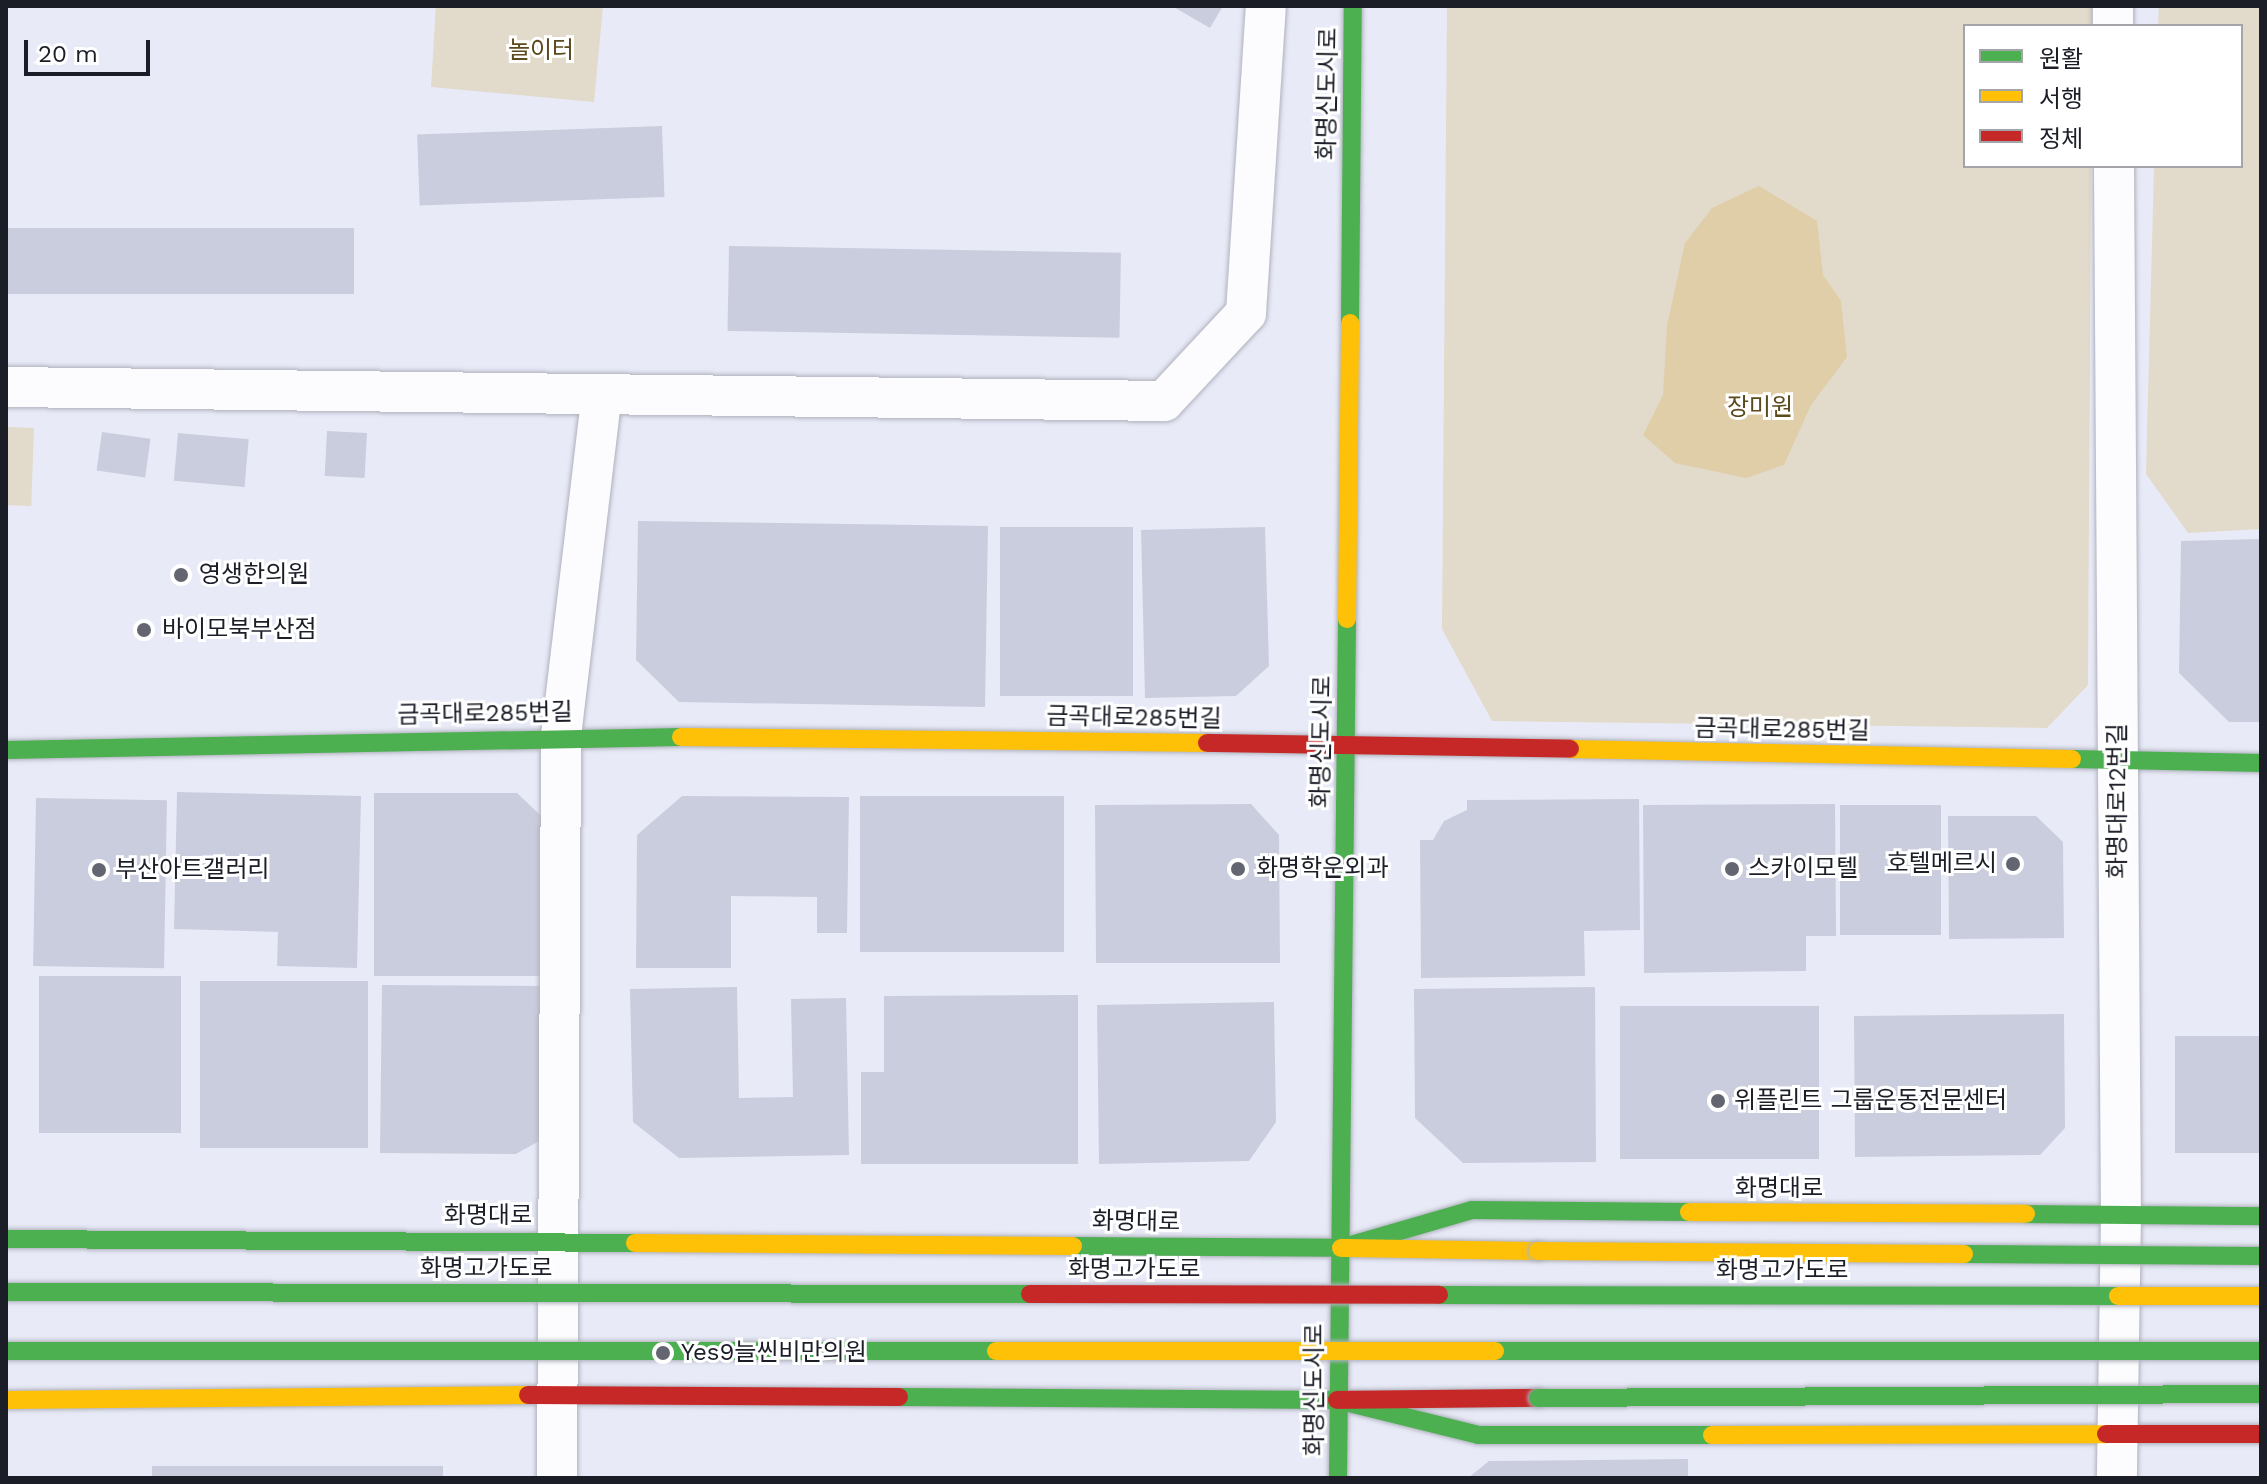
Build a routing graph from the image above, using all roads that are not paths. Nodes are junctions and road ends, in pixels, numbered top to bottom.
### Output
1 (1266, 6) edge
2 (1353, 6) edge
3 (2114, 168) edge
4 (6, 387) edge
5 (602, 394) junction
6 (561, 736) junction
7 (1346, 745) junction
8 (6, 750) edge
9 (2118, 761) junction
10 (2261, 763) edge
11 (2121, 1215) junction
12 (2261, 1216) edge
13 (6, 1239) edge
14 (559, 1240) junction
15 (1341, 1248) junction
16 (2261, 1256) edge
17 (6, 1292) edge
18 (2261, 1296) edge
19 (6, 1351) edge
20 (2261, 1351) edge
21 (2261, 1394) edge
22 (558, 1395) junction
23 (6, 1400) edge
24 (1337, 1400) junction
25 (2261, 1434) edge
26 (2117, 1435) junction
27 (557, 1478) edge
28 (1338, 1478) edge
29 (2117, 1478) edge

1 - 5 street
2 - 7 main road, 화명신도시로
3 - 9 street, 화명대로12번길
4 - 5 street
5 - 6 street
6 - 7 main road, 금곡대로285번길
6 - 8 main road, 금곡대로285번길
6 - 14 street
7 - 9 main road, 금곡대로285번길
7 - 15 main road, 화명신도시로
9 - 10 main road, 금곡대로285번길
9 - 11 street, 화명대로12번길
11 - 12 main road, 화명대로
11 - 15 main road, 화명대로
11 - 26 street, 화명대로12번길
13 - 14 main road, 화명대로
14 - 15 main road, 화명대로
14 - 22 street
15 - 16 main road, bridge
15 - 24 main road, 화명신도시로
17 - 18 main road, 화명고가도로, bridge
19 - 20 main road, bridge
21 - 24 main road, bridge
22 - 23 main road
22 - 24 main road
22 - 27 street
24 - 26 main road
24 - 28 main road, 화명신도시로
25 - 26 main road
26 - 29 street, 화명대로12번길

